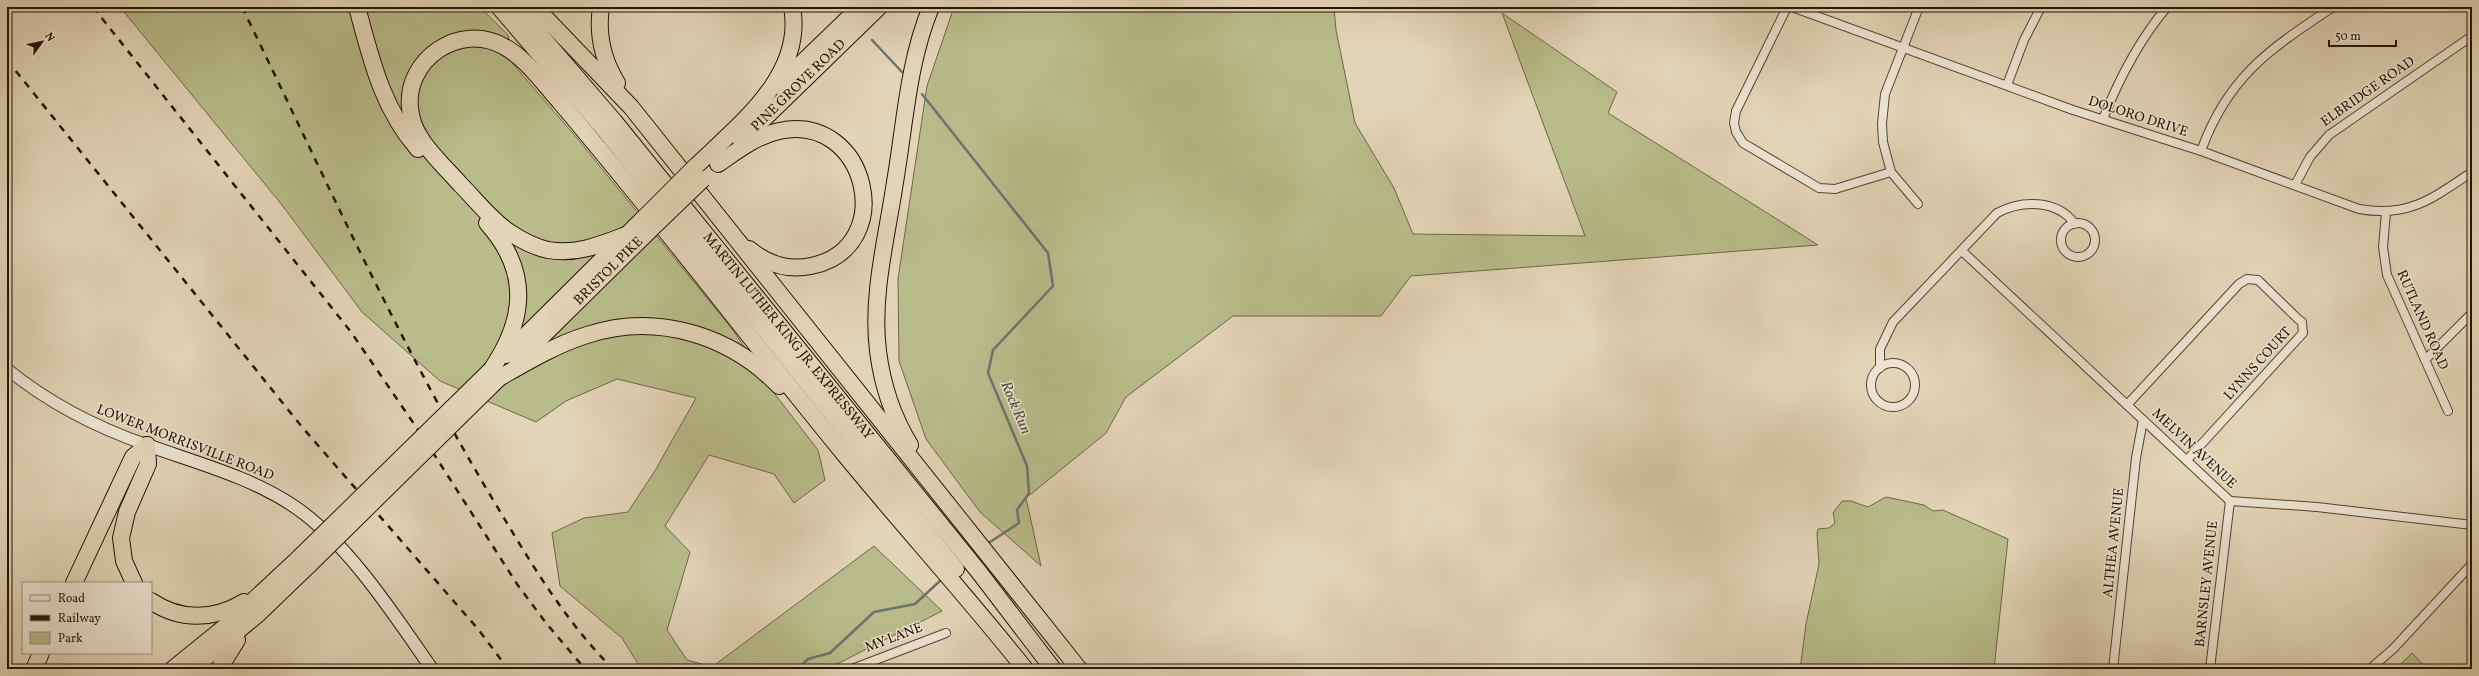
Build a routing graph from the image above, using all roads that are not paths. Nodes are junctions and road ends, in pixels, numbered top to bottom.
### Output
1 (358, 7) edge
2 (499, 7) edge
3 (516, 7) edge
4 (535, 7) edge
5 (550, 7) edge
6 (601, 7) edge
7 (792, 7) edge
8 (860, 7) edge
9 (879, 7) edge
10 (931, 7) edge
11 (1787, 7) edge
12 (1792, 7) edge
13 (1919, 7) edge
14 (2041, 7) edge
15 (2168, 7) edge
16 (2333, 7) edge
17 (2472, 36) edge
18 (1903, 47) junction
19 (602, 75) junction
20 (2007, 85) junction
21 (761, 102) junction
22 (631, 107) junction
23 (2103, 119) junction
24 (2201, 151) junction
25 (718, 164) junction
26 (1891, 172) junction
27 (2472, 172) edge
28 (699, 173) junction
29 (2295, 184) junction
30 (1918, 204) dead end
31 (2386, 212) junction
32 (2074, 224) junction
33 (646, 225) junction
34 (626, 235) junction
35 (734, 236) junction
36 (1962, 251) junction
37 (2472, 312) edge
38 (2425, 360) junction
39 (1880, 368) junction
40 (7, 369) edge
41 (495, 374) junction
42 (2127, 405) junction
43 (2448, 412) dead end
44 (2143, 420) junction
45 (147, 445) junction
46 (846, 456) junction
47 (2187, 460) junction
48 (942, 497) junction
49 (2230, 501) junction
50 (2472, 525) edge
51 (949, 548) junction
52 (305, 561) junction
53 (2472, 564) edge
54 (976, 574) junction
55 (74, 582) edge
56 (134, 582) edge
57 (274, 583) junction
58 (152, 601) edge
59 (258, 614) junction
60 (946, 633) dead end
61 (41, 654) edge
62 (34, 669) edge
63 (173, 669) edge
64 (192, 669) edge
65 (219, 669) edge
66 (432, 669) edge
67 (852, 669) edge
68 (1025, 669) edge
69 (1035, 669) edge
70 (1053, 669) edge
71 (1069, 669) edge
72 (1079, 669) edge
73 (2113, 669) edge
74 (2210, 669) edge
75 (2370, 669) edge

1 - 41 highway
2 - 51 highway, MARTIN LUTHER KING JR. EXPRESSWAY
3 - 51 highway, MARTIN LUTHER KING JR. EXPRESSWAY
4 - 19 highway
5 - 19 highway
6 - 22 highway
7 - 21 highway
8 - 21 highway, PINE GROVE ROAD
9 - 25 highway, PINE GROVE ROAD
10 - 48 highway
11 - 26 street
12 - 18 street, DOLORO DRIVE
13 - 18 street
14 - 20 street
15 - 23 street
16 - 24 street
17 - 29 street, ELBRIDGE ROAD
18 - 20 street, DOLORO DRIVE
18 - 26 street
19 - 22 highway
20 - 23 street, DOLORO DRIVE
21 - 28 highway
22 - 35 highway
23 - 24 street, DOLORO DRIVE
24 - 29 street, DOLORO DRIVE
25 - 28 highway, BRISTOL PIKE
25 - 35 highway
26 - 30 street
27 - 31 street, DOLORO DRIVE
28 - 33 highway, BRISTOL PIKE, bridge
29 - 31 street, DOLORO DRIVE
31 - 38 street, RUTLAND ROAD
32 - 32 street
32 - 36 street
33 - 34 highway
33 - 41 highway, BRISTOL PIKE
34 - 41 highway
34 - 46 highway
35 - 48 highway
36 - 39 street
36 - 42 street, MELVIN AVENUE
37 - 38 street
38 - 43 street, RUTLAND ROAD
39 - 39 street
40 - 45 street, LOWER MORRISVILLE ROAD
41 - 46 highway
41 - 52 highway, bridge
42 - 44 street, MELVIN AVENUE
42 - 47 street, LYNNS COURT
44 - 47 street, MELVIN AVENUE
44 - 73 street, ALTHEA AVENUE
45 - 55 highway
45 - 56 highway
45 - 66 main road, LOWER MORRISVILLE ROAD
46 - 51 highway
47 - 49 street, MELVIN AVENUE
48 - 54 highway
49 - 50 street, MELVIN AVENUE
49 - 74 street, BARNSLEY AVENUE
51 - 54 highway
51 - 54 highway
52 - 57 highway
52 - 59 highway
53 - 75 street
54 - 68 highway
54 - 69 highway
54 - 70 highway
54 - 71 highway
54 - 72 highway
57 - 58 highway
57 - 63 highway
59 - 64 highway
59 - 65 highway
60 - 67 street, MY LANE
61 - 62 highway

